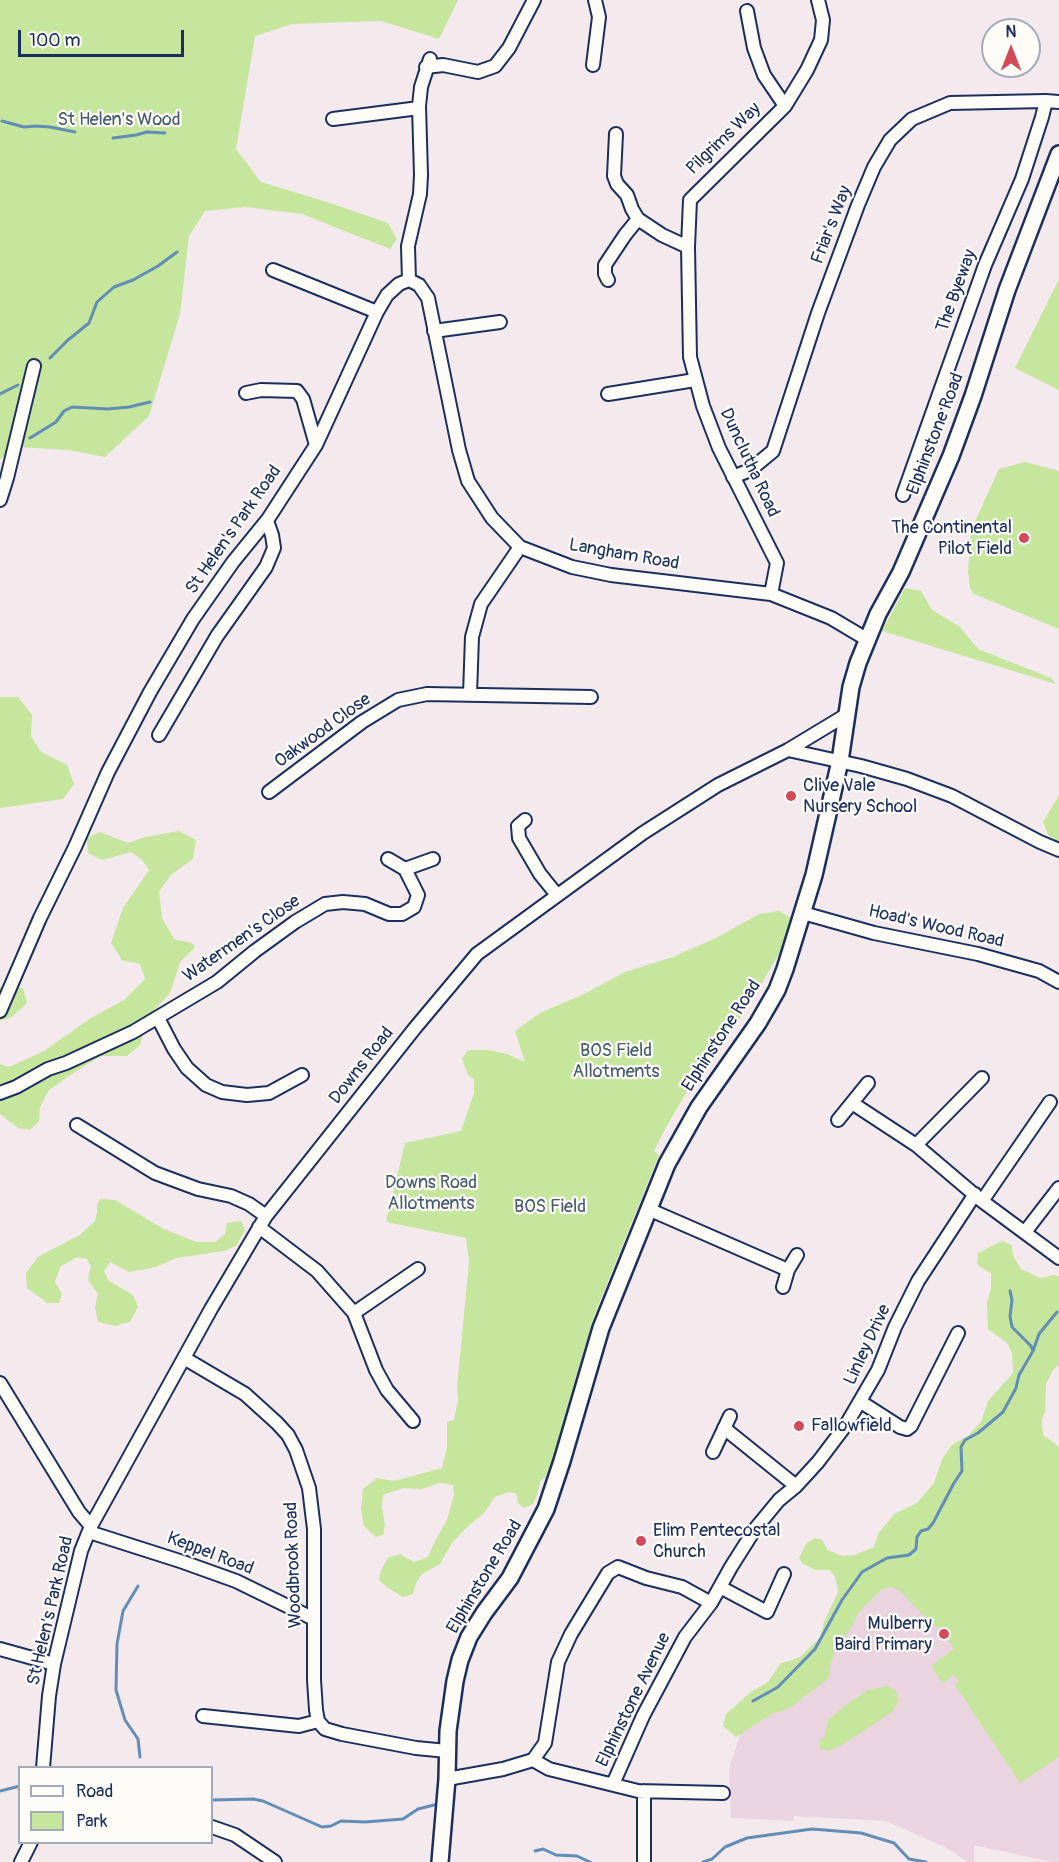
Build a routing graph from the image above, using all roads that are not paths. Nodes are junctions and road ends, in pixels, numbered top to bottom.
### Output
1 (534, 0) edge
2 (595, 0) edge
3 (818, 0) edge
4 (747, 10) dead end
5 (593, 65) dead end
6 (1046, 100) junction
7 (1059, 102) edge
8 (785, 105) junction
9 (419, 108) junction
10 (333, 119) dead end
11 (616, 134) dead end
12 (1059, 154) edge
13 (690, 200) joint
14 (638, 219) junction
15 (688, 247) junction
16 (273, 270) dead end
17 (409, 280) junction
18 (608, 280) dead end
19 (377, 312) junction
20 (500, 322) dead end
21 (434, 331) junction
22 (34, 366) dead end
23 (695, 380) junction
24 (246, 393) dead end
25 (608, 394) dead end
26 (316, 444) junction
27 (733, 477) junction
28 (903, 495) dead end
29 (0, 500) edge
30 (267, 521) junction
31 (520, 547) junction
32 (771, 594) junction
33 (868, 640) junction
34 (470, 694) junction
35 (591, 697) dead end
36 (846, 715) junction
37 (159, 735) dead end
38 (788, 750) junction
39 (840, 761) junction
40 (269, 792) dead end
41 (525, 820) dead end
42 (1059, 850) edge
43 (388, 858) dead end
44 (433, 858) dead end
45 (405, 868) junction
46 (557, 895) junction
47 (803, 914) junction
48 (1059, 982) edge
49 (0, 1011) edge
50 (158, 1018) junction
51 (302, 1075) dead end
52 (982, 1078) dead end
53 (868, 1083) dead end
54 (0, 1093) edge
55 (852, 1102) junction
56 (1050, 1102) dead end
57 (92, 1118) dead end
58 (838, 1120) dead end
59 (916, 1145) junction
60 (1059, 1188) edge
61 (979, 1198) junction
62 (648, 1209) junction
63 (262, 1222) junction
64 (1025, 1232) junction
65 (797, 1255) dead end
66 (1059, 1258) edge
67 (788, 1270) junction
68 (418, 1285) dead end
69 (783, 1287) dead end
70 (354, 1313) junction
71 (958, 1333) dead end
72 (184, 1358) junction
73 (0, 1383) edge
74 (861, 1402) junction
75 (413, 1421) dead end
76 (714, 1452) dead end
77 (796, 1486) junction
78 (90, 1529) junction
79 (784, 1575) dead end
80 (720, 1587) junction
81 (711, 1603) junction
82 (314, 1619) junction
83 (0, 1649) edge
84 (54, 1664) junction
85 (203, 1716) dead end
86 (318, 1720) junction
87 (447, 1751) junction
88 (533, 1760) junction
89 (43, 1766) edge
90 (447, 1779) junction
91 (613, 1784) junction
92 (645, 1791) junction
93 (723, 1793) dead end
94 (213, 1827) edge
95 (31, 1844) edge
96 (21, 1862) edge
97 (275, 1862) edge
98 (440, 1862) edge
99 (644, 1862) edge

1 - 9 street
2 - 5 street
3 - 8 street, Pilgrims Way
4 - 8 street, Pilgrims Way
6 - 7 street, Friar's Way
6 - 27 street, Friar's Way
6 - 28 street, The Byeway
8 - 13 street, Pilgrims Way
9 - 10 street
9 - 17 street
11 - 14 street
12 - 33 street, Elphinstone Road
13 - 15 street, Dunclutha Road
14 - 15 street
14 - 18 street
15 - 23 street, Dunclutha Road
16 - 19 street
17 - 19 street, St Helen's Park Road
17 - 21 street, Langham Road
19 - 26 street, St Helen's Park Road
20 - 21 street
21 - 31 street, Langham Road
22 - 29 street
23 - 25 street
23 - 27 street, Dunclutha Road
24 - 26 street
26 - 30 street, St Helen's Park Road
27 - 32 street, Dunclutha Road
30 - 37 street
30 - 49 street, St Helen's Park Road
31 - 32 street, Langham Road
31 - 34 street
32 - 33 street, Langham Road
33 - 36 street, Elphinstone Road
34 - 35 street, Oakwood Close
34 - 40 street, Oakwood Close
36 - 38 street, Downs Road
36 - 39 street, Elphinstone Road
38 - 39 street
38 - 46 street, Downs Road
39 - 42 street
39 - 47 street, Elphinstone Road
41 - 46 street
43 - 45 street
44 - 45 street
45 - 50 street, Watermen's Close
46 - 63 street, Downs Road
47 - 48 street, Hoad's Wood Road
47 - 62 street, Elphinstone Road
50 - 51 street
50 - 54 street, Watermen's Close
52 - 59 street
53 - 55 street
55 - 58 street
55 - 59 street
56 - 61 street, Linley Drive
57 - 63 street
59 - 61 street
60 - 64 street
61 - 64 street
61 - 74 street, Linley Drive
62 - 67 street
62 - 87 street, Elphinstone Road
63 - 70 street
63 - 72 street, Downs Road
64 - 66 street
65 - 67 street
67 - 69 street
68 - 70 street
70 - 75 street
71 - 74 street
72 - 78 street, Downs Road
72 - 82 street, Woodbrook Road
73 - 78 street, St Helen's Park Road
74 - 77 street, Linley Drive
76 - 77 street
77 - 80 street, Linley Drive
78 - 82 street, Keppel Road
78 - 84 street, St Helen's Park Road
79 - 80 street
80 - 81 street, Elphinstone Avenue
81 - 88 street
81 - 91 street, Elphinstone Avenue
82 - 86 street, Woodbrook Road
83 - 84 street
84 - 89 street, St Helen's Park Road
85 - 86 street
86 - 87 street
87 - 90 street, Elphinstone Road
88 - 90 street
88 - 91 street, Elphinstone Avenue
90 - 98 street, Elphinstone Road
91 - 92 street, Elphinstone Avenue
92 - 93 street, Elphinstone Avenue
92 - 99 street
94 - 97 street
95 - 96 street

